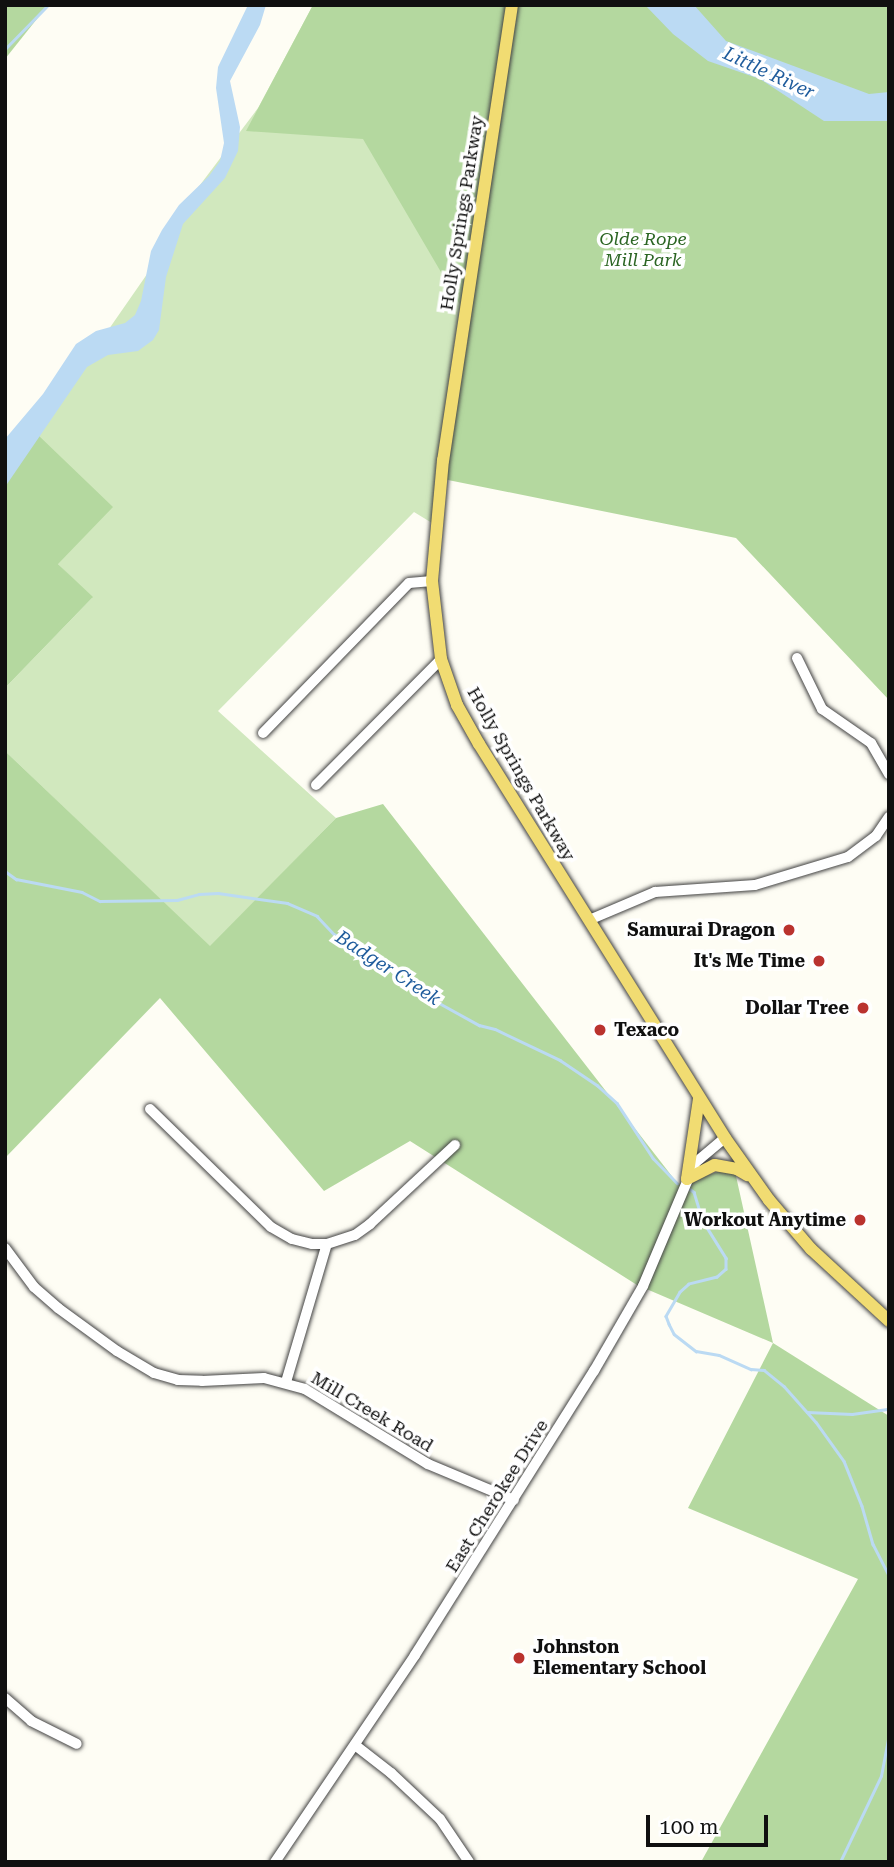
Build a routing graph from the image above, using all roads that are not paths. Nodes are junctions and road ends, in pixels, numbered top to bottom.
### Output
1 (511, 11) edge
2 (432, 582) junction
3 (797, 658) dead end
4 (441, 659) junction
5 (263, 733) dead end
6 (889, 774) edge
7 (316, 785) dead end
8 (889, 817) edge
9 (589, 920) junction
10 (699, 1098) junction
11 (150, 1109) dead end
12 (724, 1138) junction
13 (455, 1145) dead end
14 (752, 1178) junction
15 (687, 1180) junction
16 (327, 1244) junction
17 (7, 1256) edge
18 (889, 1321) edge
19 (286, 1382) junction
20 (514, 1500) junction
21 (5, 1698) edge
22 (77, 1744) dead end
23 (355, 1745) junction
24 (275, 1862) edge
25 (469, 1862) edge

1 - 2 main road, Holly Springs Parkway
2 - 4 main road, Holly Springs Parkway
2 - 5 street
3 - 6 street
4 - 7 street
4 - 9 main road, Holly Springs Parkway
8 - 9 street
9 - 10 main road, Holly Springs Parkway
10 - 12 main road, Holly Springs Parkway
10 - 15 main road
11 - 16 street
12 - 14 main road, Holly Springs Parkway
12 - 15 street, East Cherokee Drive
13 - 16 street
14 - 15 main road
14 - 18 main road, Holly Springs Parkway
15 - 20 street, East Cherokee Drive
16 - 19 street
17 - 19 street, Mill Creek Road
19 - 20 street, Mill Creek Road
20 - 23 street, East Cherokee Drive
21 - 22 street
23 - 24 street, East Cherokee Drive
23 - 25 street

